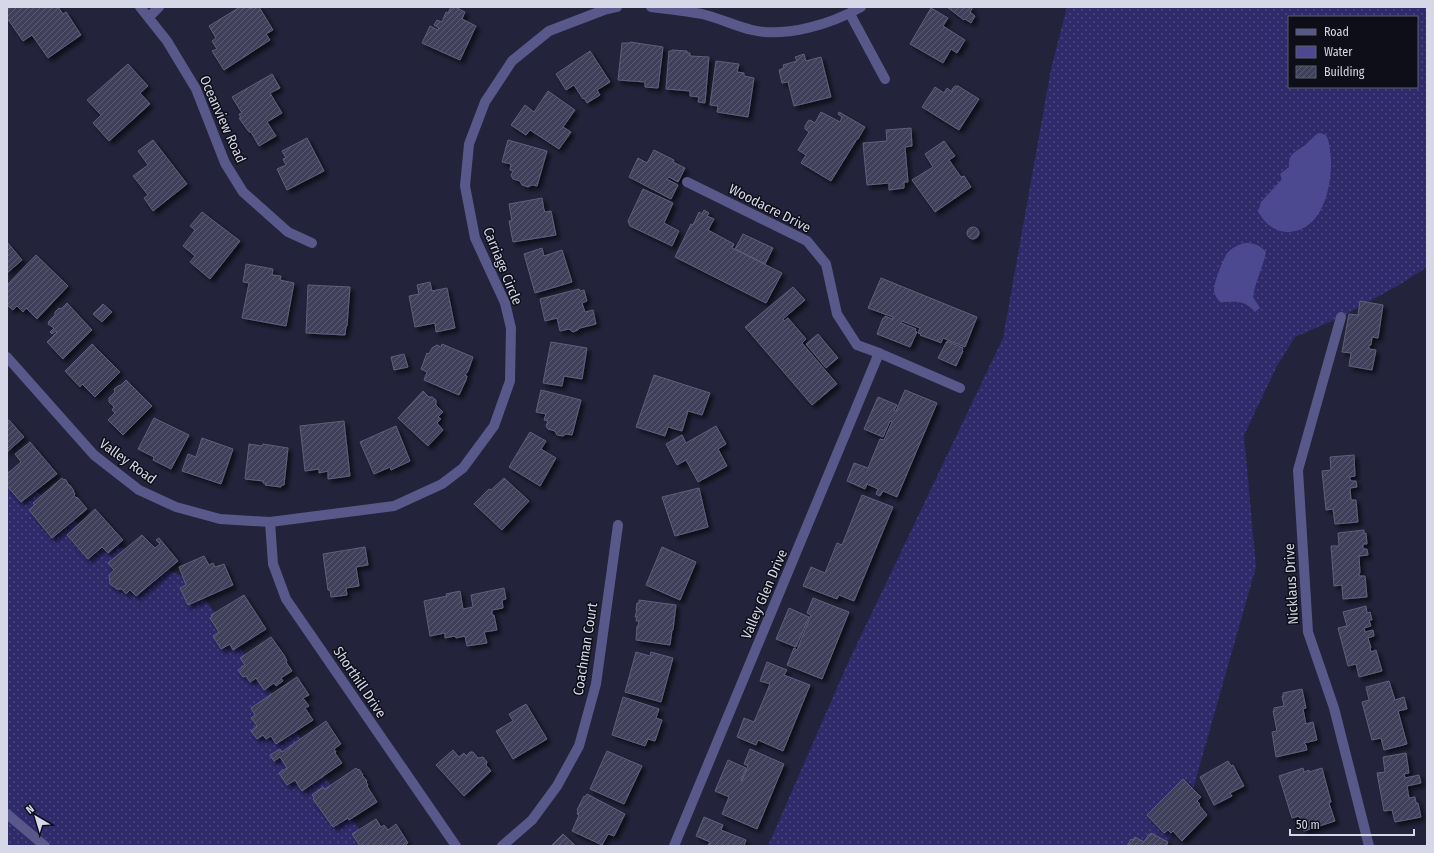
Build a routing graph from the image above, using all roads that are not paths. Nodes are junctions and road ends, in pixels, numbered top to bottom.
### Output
1 (140, 7) edge
2 (159, 7) edge
3 (617, 7) edge
4 (650, 7) edge
5 (861, 7) edge
6 (850, 14) junction
7 (149, 17) junction
8 (885, 79) dead end
9 (687, 182) dead end
10 (312, 243) dead end
11 (1341, 317) dead end
12 (879, 353) junction
13 (7, 357) edge
14 (960, 388) dead end
15 (270, 522) junction
16 (618, 525) dead end
17 (7, 814) edge
18 (45, 846) edge
19 (456, 846) edge
20 (502, 846) edge
21 (674, 846) edge
22 (1370, 846) edge

1 - 7 street, Oceanview Road
2 - 7 street
3 - 15 street, Carriage Circle
4 - 6 street
5 - 6 street
6 - 8 street
7 - 10 street, Oceanview Road
9 - 12 street, Woodacre Drive
11 - 22 street, Nicklaus Drive
12 - 14 street, Woodacre Drive
12 - 21 street, Valley Glen Drive
13 - 15 street, Valley Road
15 - 19 street, Shorthill Drive
16 - 20 street, Coachman Court
17 - 18 street

